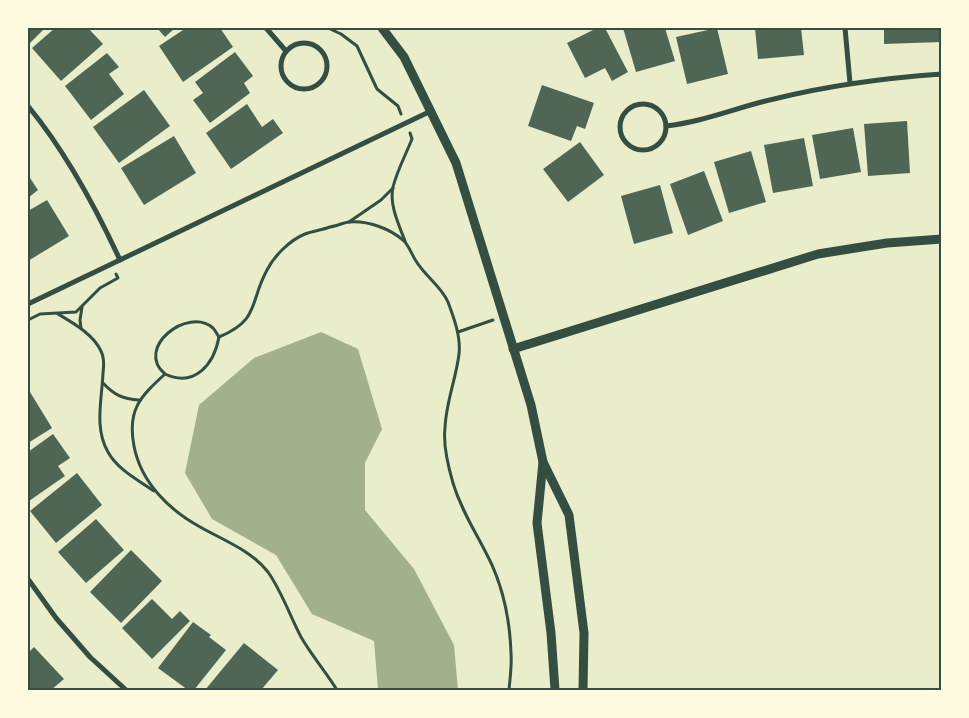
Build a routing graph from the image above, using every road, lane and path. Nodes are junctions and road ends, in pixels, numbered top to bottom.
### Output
1 (266, 28) edge
2 (382, 28) edge
3 (845, 28) edge
4 (286, 51) junction
5 (942, 74) edge
6 (850, 83) junction
7 (28, 106) edge
8 (431, 112) junction
9 (666, 126) junction
10 (393, 188) dead end
11 (349, 222) junction
12 (942, 239) edge
13 (120, 260) junction
14 (111, 264) junction
15 (28, 304) edge
16 (82, 307) junction
17 (58, 314) junction
18 (503, 317) junction
19 (28, 320) edge
20 (81, 329) junction
21 (458, 332) junction
22 (220, 337) junction
23 (513, 349) junction
24 (165, 374) junction
25 (103, 382) junction
26 (139, 400) junction
27 (543, 462) junction
28 (155, 492) junction
29 (28, 579) edge
30 (126, 690) edge
31 (337, 690) edge
32 (509, 690) edge
33 (555, 690) edge
34 (584, 690) edge

1 - 4 street
2 - 8 street
3 - 6 street
4 - 4 street
5 - 6 street
6 - 9 street
7 - 13 street
8 - 13 street
8 - 18 street
9 - 9 street
10 - 11 path
11 - 21 path
11 - 22 path
12 - 23 street
13 - 14 street
14 - 15 street
14 - 16 path
16 - 17 path
16 - 20 path
17 - 19 path
17 - 20 path
18 - 21 path
18 - 23 street
20 - 25 path
21 - 32 path
22 - 24 path
22 - 24 path
23 - 27 street
24 - 26 path
25 - 26 path
25 - 28 path
26 - 28 path
27 - 33 street
27 - 34 street
28 - 31 path
29 - 30 street

